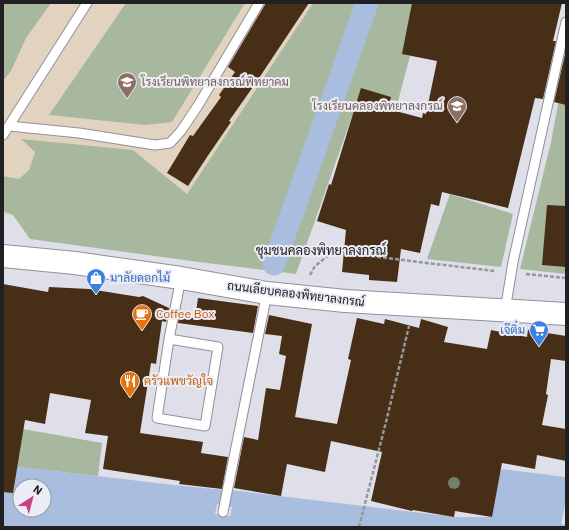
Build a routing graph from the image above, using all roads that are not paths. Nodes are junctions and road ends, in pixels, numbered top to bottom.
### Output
1 (87, 3) edge
2 (259, 3) edge
3 (566, 22) edge
4 (8, 126) junction
5 (3, 135) edge
6 (3, 256) edge
7 (181, 278) junction
8 (267, 293) junction
9 (505, 311) junction
10 (566, 314) edge
11 (169, 339) junction
12 (223, 512) dead end

1 - 4 lane
2 - 4 lane
3 - 9 lane
4 - 5 lane
6 - 7 main road, ถนนเลียบคลองพิทยาลงกรณ์
7 - 8 main road, ถนนเลียบคลองพิทยาลงกรณ์
7 - 11 lane
8 - 9 main road, ถนนเลียบคลองพิทยาลงกรณ์
8 - 12 lane
9 - 10 main road, ถนนเลียบคลองพิทยาลงกรณ์
11 - 11 lane

